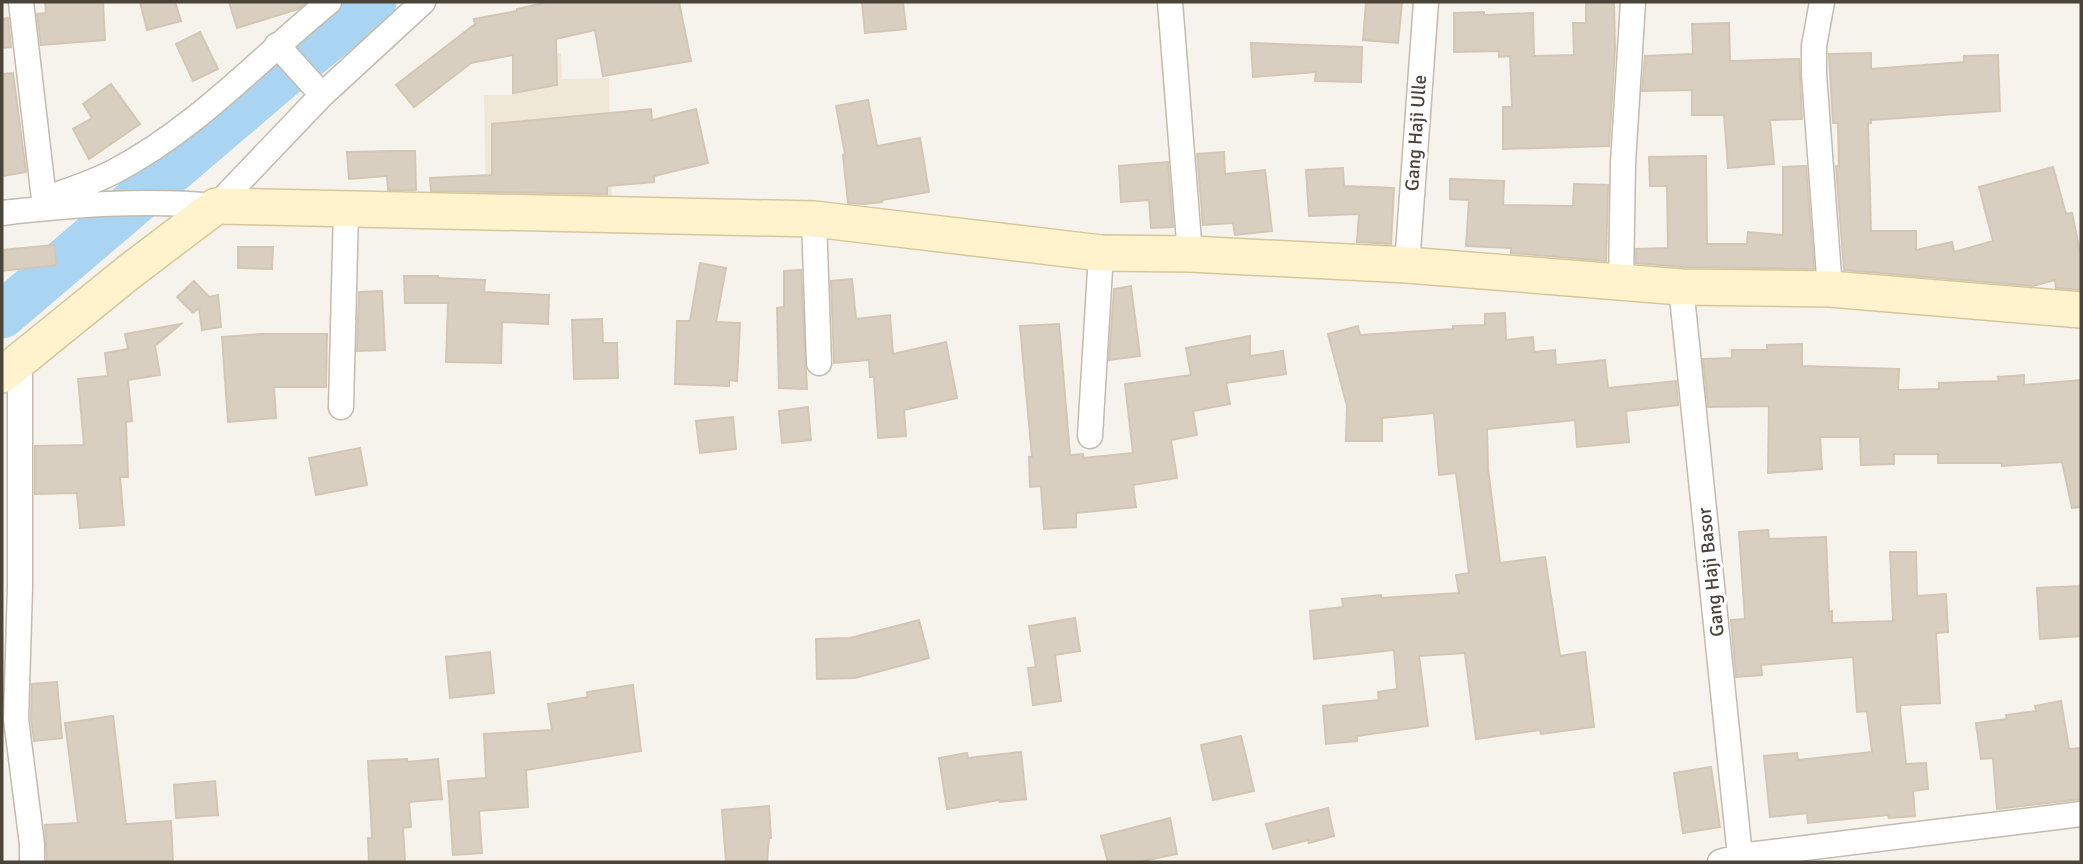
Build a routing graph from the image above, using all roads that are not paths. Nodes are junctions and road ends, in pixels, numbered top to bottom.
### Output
1 (21, 2) edge
2 (329, 2) edge
3 (424, 2) edge
4 (1170, 2) edge
5 (1426, 2) edge
6 (1633, 2) edge
7 (1822, 2) edge
8 (280, 49) junction
9 (314, 85) junction
10 (45, 203) junction
11 (216, 206) junction
12 (346, 210) junction
13 (2, 213) edge
14 (814, 219) junction
15 (1101, 253) junction
16 (1190, 254) junction
17 (1407, 265) junction
18 (1621, 282) junction
19 (1681, 287) junction
20 (1830, 289) junction
21 (2081, 310) edge
22 (819, 363) dead end
23 (11, 368) edge
24 (341, 407) dead end
25 (1090, 436) dead end
26 (2081, 814) edge
27 (1730, 859) edge
28 (32, 862) edge

1 - 10 street
2 - 8 street
3 - 9 street
4 - 16 street
5 - 17 street, Gang Haji Ulle
6 - 18 street
7 - 20 street
8 - 9 street
8 - 10 street
9 - 11 street
10 - 11 street
10 - 13 street
11 - 12 street
11 - 23 street
12 - 14 street
12 - 24 street
14 - 15 street
14 - 22 street
15 - 16 street
15 - 25 street
16 - 17 street
17 - 18 street
18 - 19 street
19 - 20 street
19 - 27 street, Gang Haji Basor
20 - 21 street
23 - 28 street
26 - 27 street

